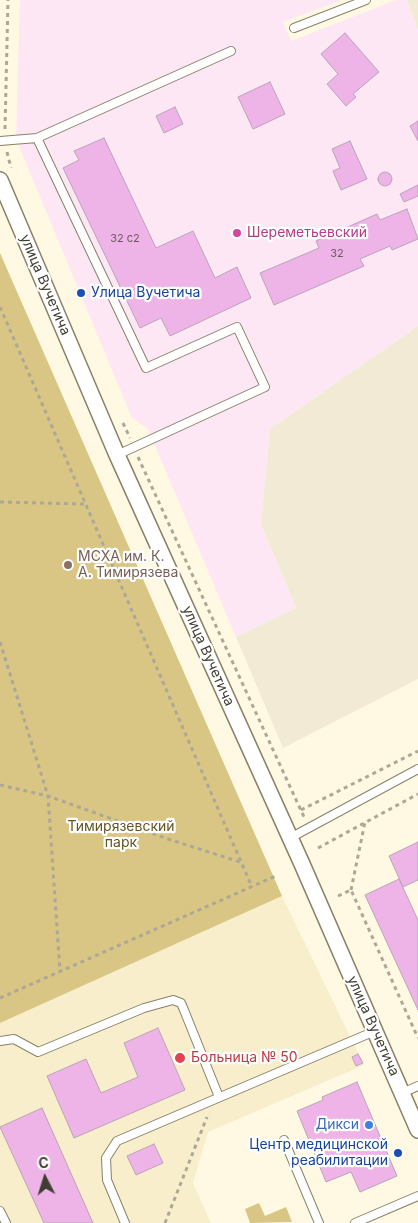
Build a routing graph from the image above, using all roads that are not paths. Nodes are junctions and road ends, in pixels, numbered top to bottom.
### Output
1 (366, 0) edge
2 (294, 28) dead end
3 (231, 51) dead end
4 (37, 138) junction
5 (2, 141) edge
6 (6, 177) edge
7 (117, 455) junction
8 (418, 769) edge
9 (290, 838) junction
10 (375, 1031) junction
11 (0, 1041) edge
12 (418, 1086) edge
13 (402, 1093) junction
14 (219, 1097) junction
15 (418, 1130) edge
16 (284, 1140) dead end
17 (418, 1196) edge
18 (0, 1211) edge
19 (6, 1223) edge
20 (125, 1223) edge
21 (319, 1223) edge
22 (355, 1223) edge

1 - 2 lane
3 - 4 lane
4 - 5 lane
4 - 7 lane
6 - 7 street, улица Вучетича
7 - 9 street, улица Вучетича
8 - 9 lane
9 - 10 street, улица Вучетича
10 - 13 street, улица Вучетича
10 - 14 lane
11 - 14 lane
12 - 13 lane
13 - 15 street, улица Вучетича
14 - 20 lane
16 - 21 lane
17 - 22 lane
18 - 19 lane

